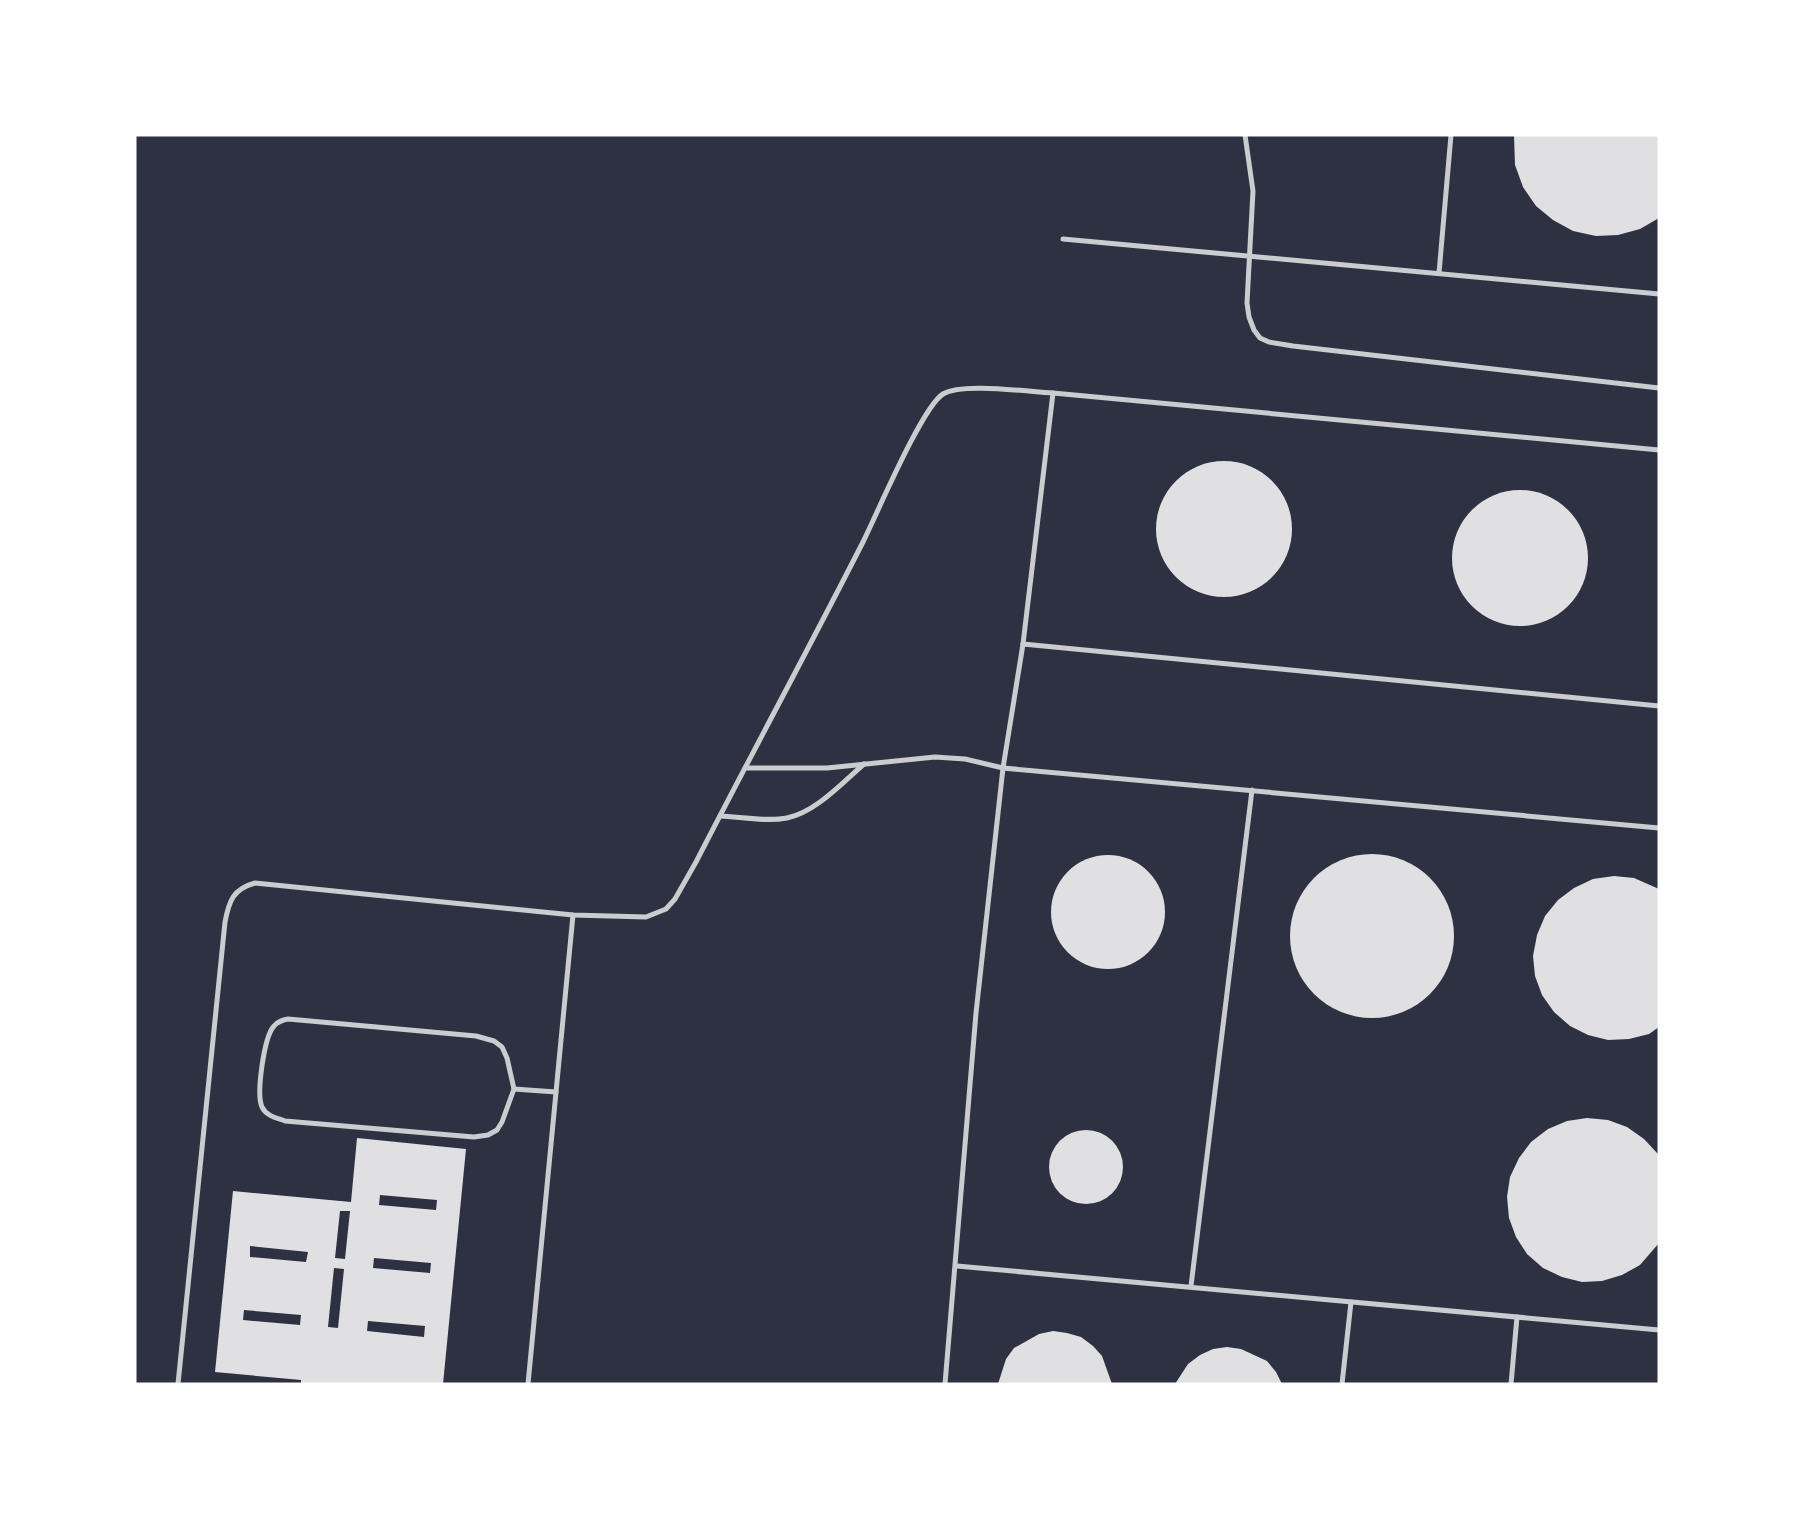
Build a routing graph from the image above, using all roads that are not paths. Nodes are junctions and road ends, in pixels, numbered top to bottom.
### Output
1 (1244, 135) edge
2 (1451, 135) edge
3 (1063, 239) dead end
4 (1251, 256) junction
5 (1439, 273) junction
6 (1659, 294) edge
7 (1659, 388) edge
8 (1053, 393) junction
9 (1659, 450) edge
10 (1023, 645) junction
11 (1659, 706) edge
12 (864, 764) junction
13 (745, 768) junction
14 (1003, 768) junction
15 (1252, 790) junction
16 (720, 816) junction
17 (1659, 828) edge
18 (573, 915) junction
19 (514, 1089) junction
20 (556, 1092) junction
21 (957, 1266) junction
22 (1191, 1286) junction
23 (1351, 1302) junction
24 (1517, 1317) junction
25 (1659, 1330) edge
26 (178, 1384) edge
27 (528, 1384) edge
28 (946, 1384) edge
29 (1342, 1384) edge
30 (1511, 1384) edge

1 - 4 lane
2 - 5 lane
3 - 4 lane
4 - 5 lane
4 - 7 lane
5 - 6 lane
8 - 9 lane
8 - 10 lane
8 - 13 lane
10 - 11 lane
10 - 14 lane
12 - 13 lane
12 - 14 lane
12 - 16 lane
13 - 16 lane
14 - 15 lane
14 - 21 lane
15 - 17 lane
15 - 22 lane
16 - 18 lane
18 - 20 lane
18 - 26 lane
19 - 19 lane
19 - 20 lane
20 - 27 lane
21 - 22 lane
21 - 28 lane
22 - 23 lane
23 - 24 lane
23 - 29 lane
24 - 25 lane
24 - 30 lane

